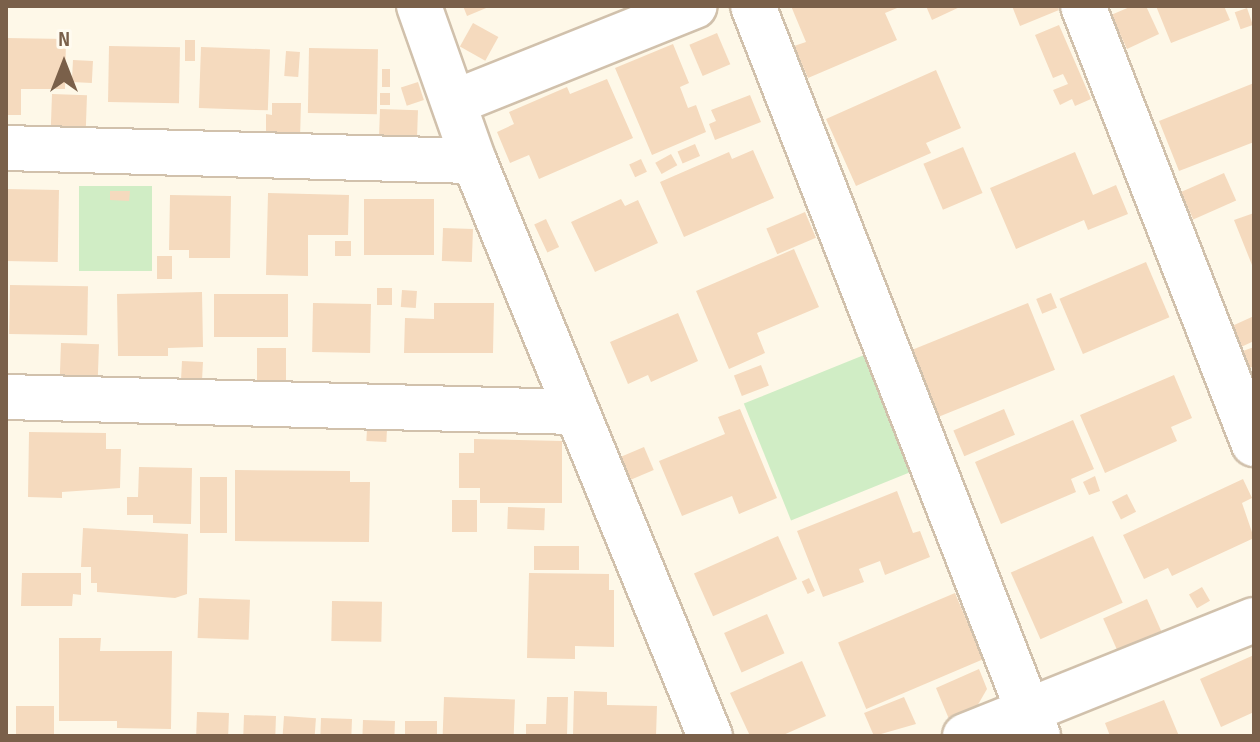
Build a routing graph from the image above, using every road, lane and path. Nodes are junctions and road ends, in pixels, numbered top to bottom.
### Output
1 (419, 6) edge
2 (695, 6) edge
3 (753, 6) edge
4 (1083, 6) edge
5 (455, 102) junction
6 (6, 148) edge
7 (474, 161) junction
8 (6, 397) edge
9 (575, 412) junction
10 (1254, 444) edge
11 (1254, 620) edge
12 (1032, 723) edge
13 (710, 736) edge
14 (965, 736) edge

1 - 5 street
2 - 5 street
3 - 12 street
4 - 10 street
5 - 7 street
6 - 7 street
7 - 9 street
8 - 9 street
9 - 13 street
11 - 12 street
12 - 14 street

